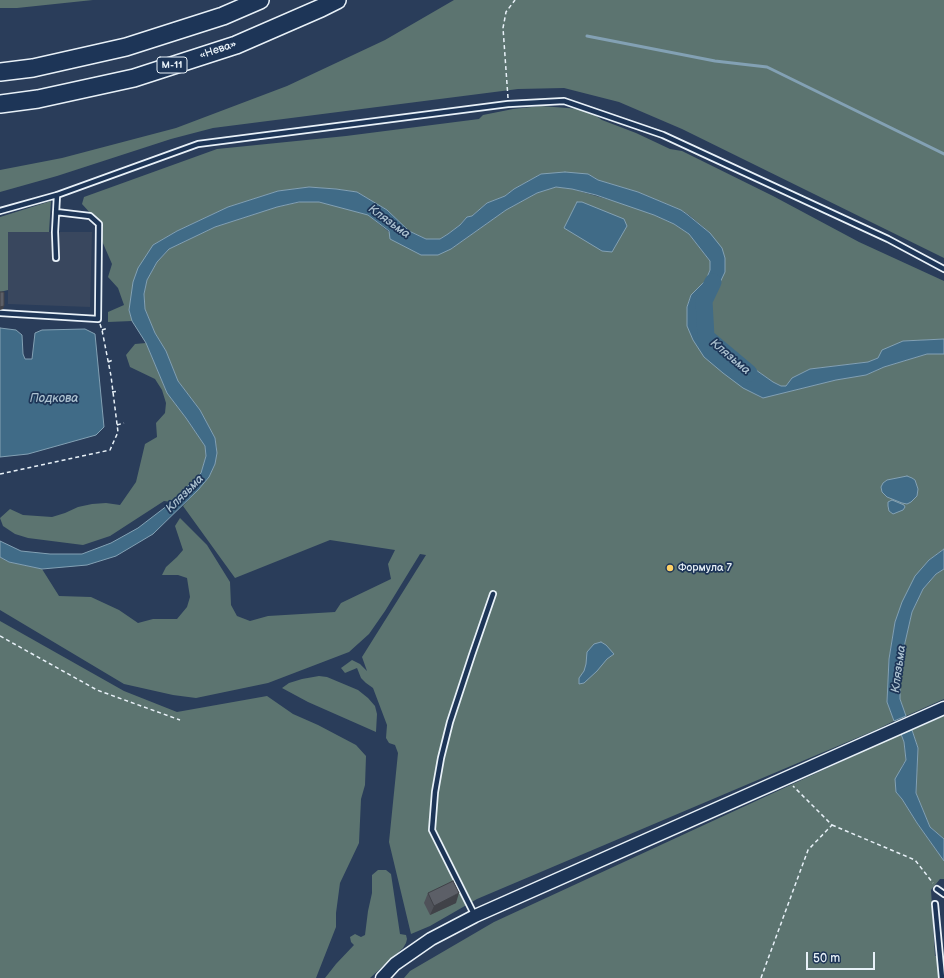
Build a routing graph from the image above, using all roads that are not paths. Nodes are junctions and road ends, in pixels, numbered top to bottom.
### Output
1 (260, 0) edge
2 (337, 0) edge
3 (0, 72) edge
4 (0, 104) edge
5 (57, 195) junction
6 (0, 211) edge
7 (56, 212) junction
8 (56, 258) dead end
9 (944, 269) edge
10 (0, 314) edge
11 (493, 594) dead end
12 (944, 708) edge
13 (938, 889) road end
14 (944, 894) edge
15 (935, 904) dead end
16 (475, 916) junction
17 (382, 978) edge
18 (942, 978) edge

1 - 3 highway
2 - 4 highway, «Нева» / М-11
5 - 6 lane
5 - 7 lane
5 - 9 lane
7 - 8 lane
7 - 10 lane
11 - 16 lane
12 - 16 street
13 - 14 lane
15 - 18 lane
16 - 17 street

